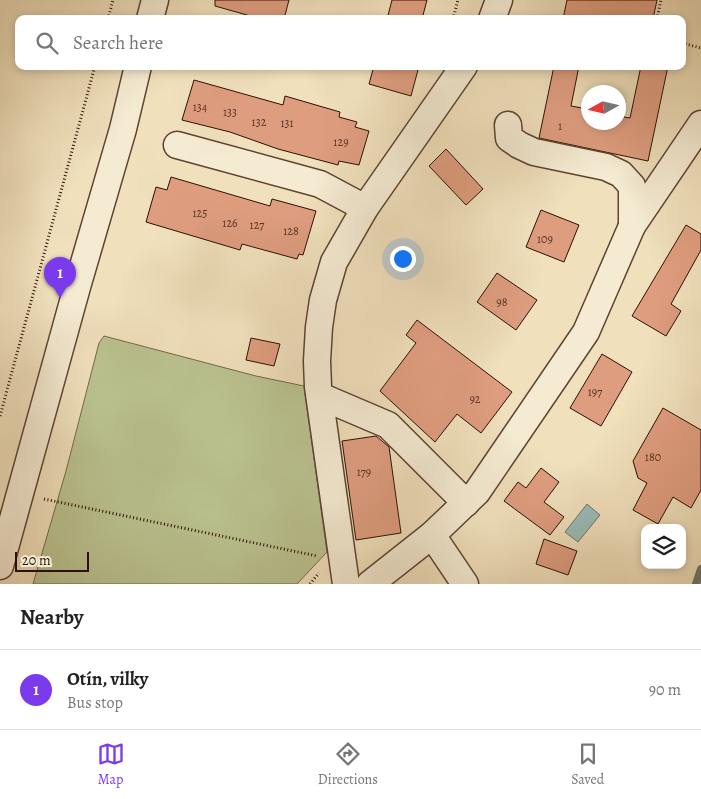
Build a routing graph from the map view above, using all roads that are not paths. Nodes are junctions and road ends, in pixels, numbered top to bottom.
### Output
1 (155, 0) edge
2 (499, 0) edge
3 (151, 15) edge
4 (493, 15) edge
5 (137, 70) edge
6 (461, 70) edge
7 (508, 124) dead end
8 (701, 124) edge
9 (177, 145) dead end
10 (365, 208) junction
11 (632, 226) junction
12 (320, 396) junction
13 (466, 502) junction
14 (432, 535) junction
15 (0, 566) edge
16 (346, 584) edge
17 (370, 584) edge
18 (465, 584) edge

1 - 3 street
2 - 4 street
5 - 15 street
6 - 10 street
7 - 11 street
8 - 11 street
9 - 10 street
10 - 12 street
11 - 13 street
12 - 13 street
12 - 16 street
13 - 14 street
14 - 17 street
14 - 18 street

